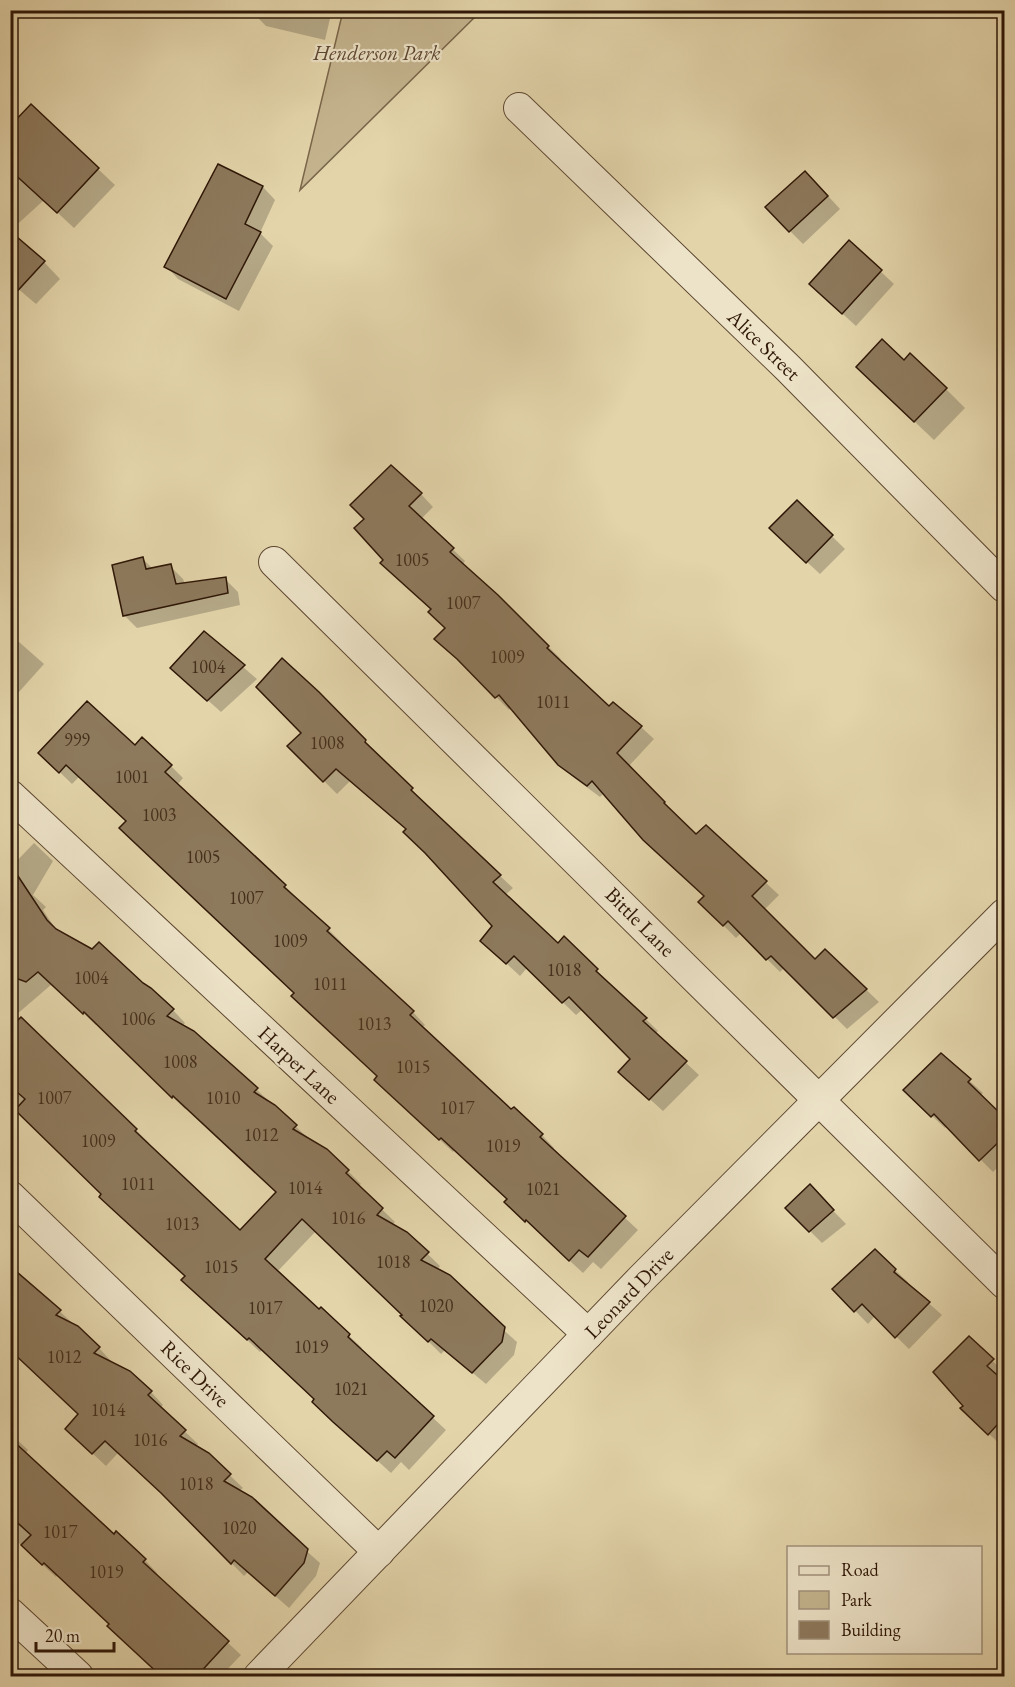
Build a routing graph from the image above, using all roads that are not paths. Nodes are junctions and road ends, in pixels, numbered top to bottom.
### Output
1 (519, 108) dead end
2 (274, 562) dead end
3 (1005, 587) edge
4 (14, 804) edge
5 (1005, 914) edge
6 (820, 1099) junction
7 (10, 1196) edge
8 (1005, 1283) edge
9 (588, 1334) junction
10 (379, 1552) junction
11 (10, 1613) edge
12 (78, 1677) edge
13 (259, 1677) edge

1 - 3 street, Alice Street
2 - 6 street, Bittle Lane
4 - 9 street, Harper Lane
5 - 6 street, Leonard Drive
6 - 8 street, Bittle Lane
6 - 9 street, Leonard Drive
7 - 10 street, Rice Drive
9 - 10 street, Leonard Drive
10 - 13 street, Leonard Drive
11 - 12 street

